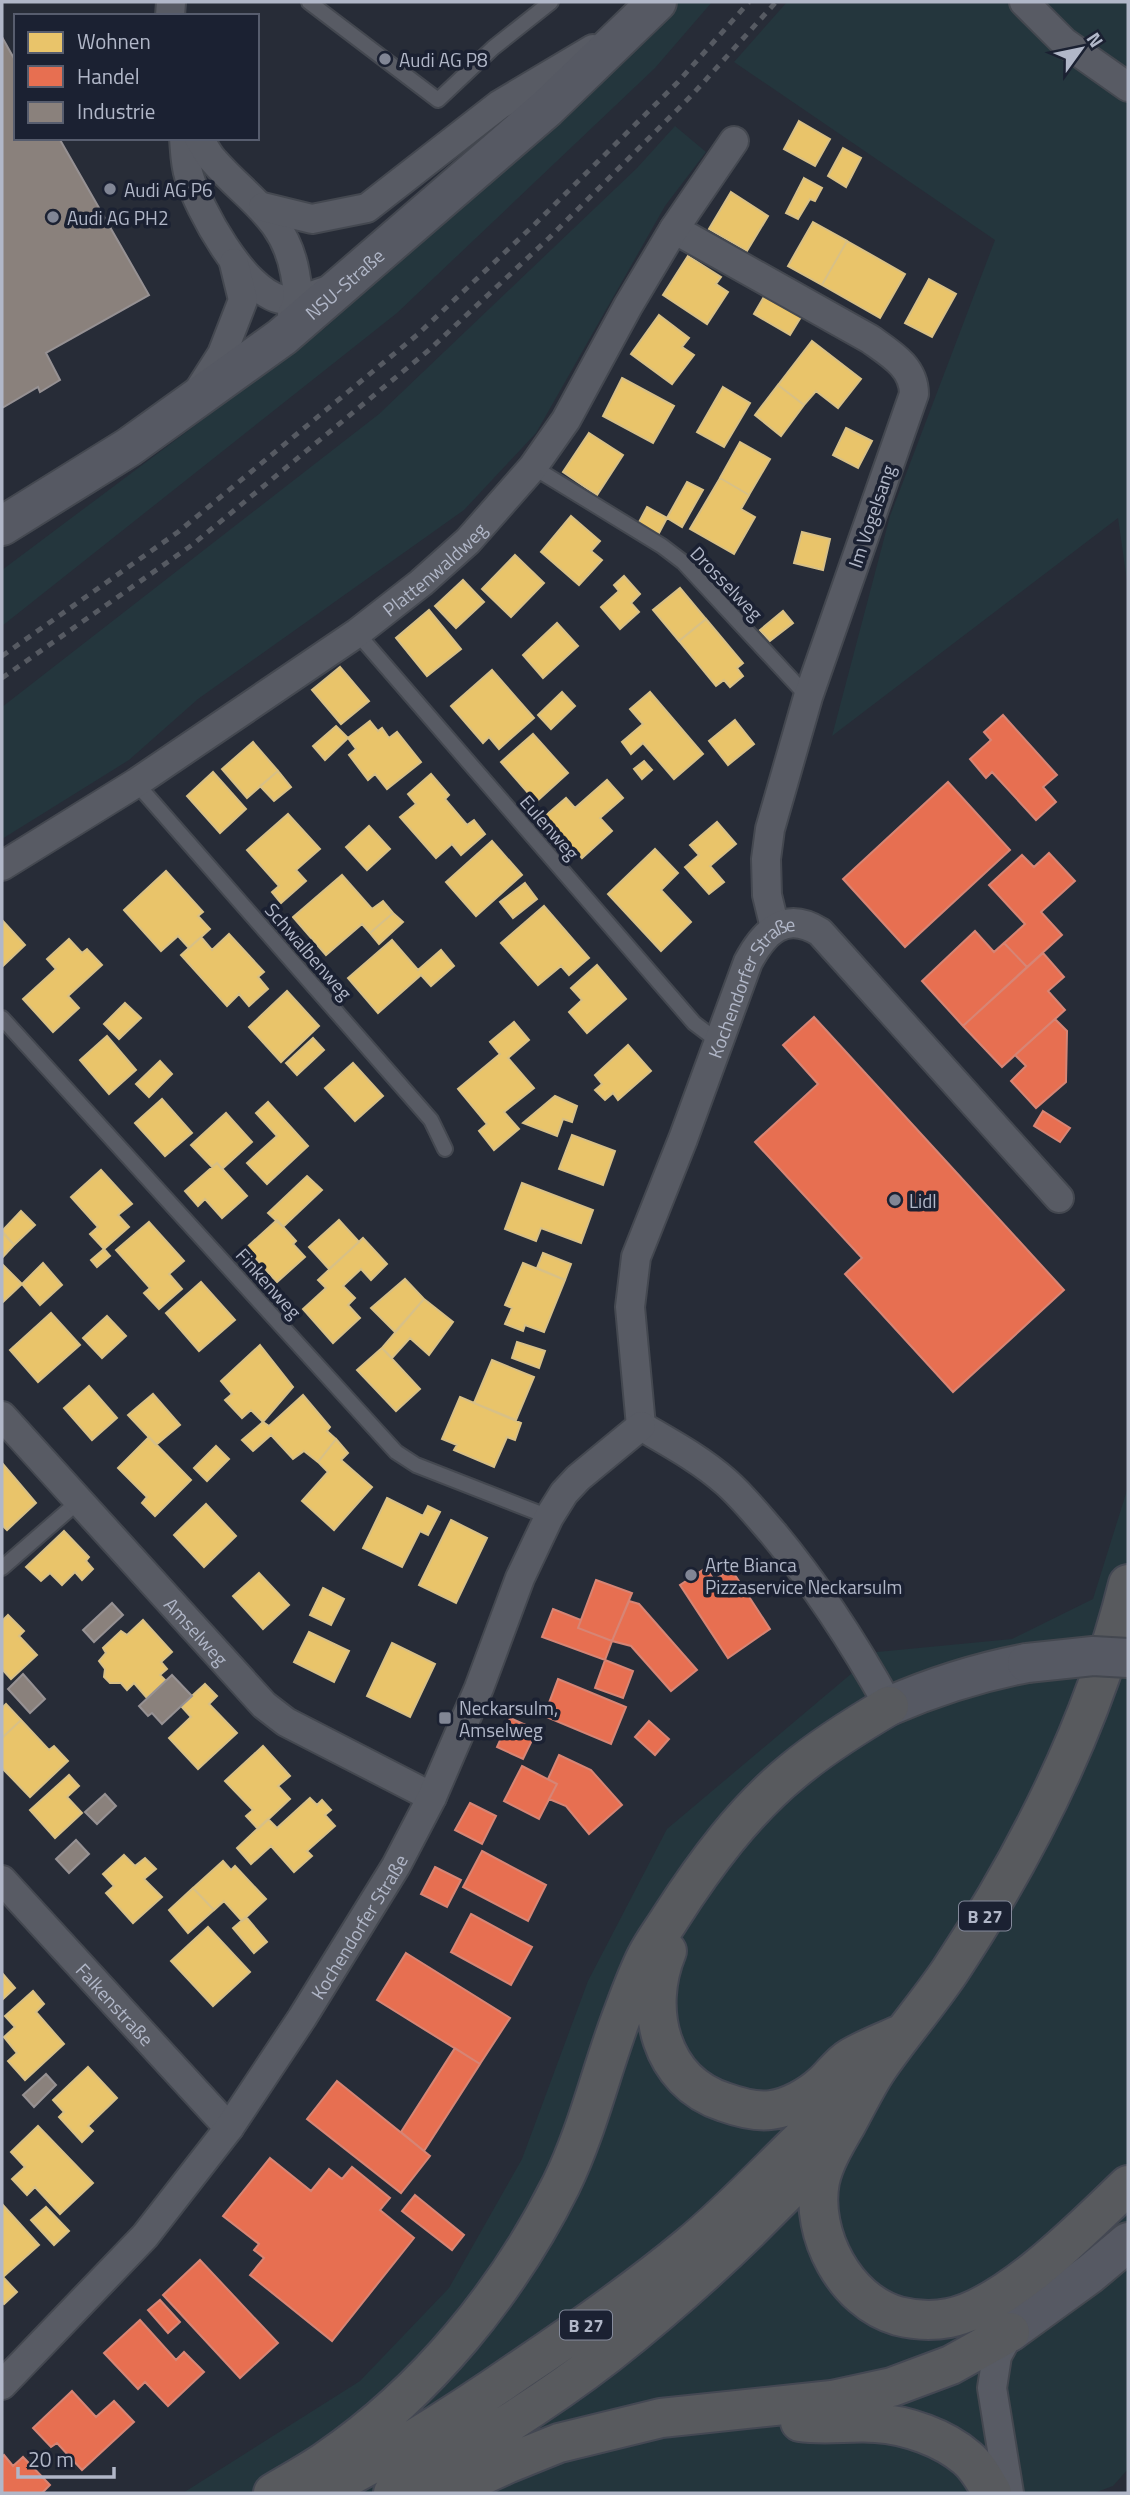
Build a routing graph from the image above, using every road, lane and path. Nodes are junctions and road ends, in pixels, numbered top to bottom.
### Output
1 (309, 2) edge
2 (551, 2) edge
3 (1024, 2) edge
4 (646, 13) edge
5 (1128, 87) edge
6 (184, 140) edge
7 (200, 140) edge
8 (734, 141) dead end
9 (263, 208) junction
10 (674, 229) junction
11 (233, 261) junction
12 (342, 286) junction
13 (299, 299) junction
14 (282, 337) junction
15 (190, 404) junction
16 (533, 467) junction
17 (2, 526) edge
18 (357, 633) junction
19 (808, 697) junction
20 (136, 783) junction
21 (2, 866) edge
22 (775, 928) junction
23 (2, 1018) edge
24 (719, 1042) junction
25 (445, 1149) dead end
26 (1059, 1198) dead end
27 (2, 1416) edge
28 (640, 1426) junction
29 (79, 1501) junction
30 (549, 1517) junction
31 (2, 1568) edge
32 (1128, 1584) edge
33 (1128, 1658) edge
34 (889, 1706) junction
35 (432, 1797) junction
36 (713, 1855) junction
37 (4, 1887) edge
38 (907, 2031) junction
39 (876, 2071) junction
40 (229, 2128) junction
41 (841, 2133) junction
42 (1128, 2185) edge
43 (1128, 2242) edge
44 (1010, 2332) junction
45 (2, 2385) edge
46 (736, 2411) junction
47 (273, 2493) edge
48 (317, 2493) edge
49 (393, 2493) edge
50 (444, 2493) edge
51 (992, 2493) edge
52 (1009, 2493) edge

1 - 2 lane
3 - 5 street
4 - 9 street
4 - 12 main road, NSU-Straße
6 - 11 street
7 - 9 street
8 - 10 street, Plattenwaldweg
9 - 13 street
10 - 16 street, Plattenwaldweg
10 - 19 street, Im Vogelsang
11 - 13 street
11 - 15 street
12 - 13 street
12 - 14 main road, NSU-Straße
13 - 14 street
14 - 15 main road, NSU-Straße
15 - 17 main road, NSU-Straße
16 - 18 street, Plattenwaldweg
16 - 19 lane, Drosselweg
18 - 20 street, Plattenwaldweg
18 - 24 lane, Eulenweg
19 - 22 street, Im Vogelsang
20 - 21 street, Plattenwaldweg
20 - 25 lane, Schwalbenweg
22 - 24 street, Kochendorfer Straße
22 - 26 street, Kochendorfer Straße
23 - 30 lane, Finkenweg
24 - 28 street, Kochendorfer Straße
27 - 29 street, Amselweg
28 - 30 street, Kochendorfer Straße
28 - 34 street
29 - 31 lane
29 - 35 street, Amselweg
30 - 35 street, Kochendorfer Straße
32 - 38 highway, B 27
33 - 34 main road, bridge
34 - 36 highway
35 - 40 street, Kochendorfer Straße
36 - 38 highway
36 - 47 highway
37 - 40 street, Falkenstraße
38 - 39 highway, B 27
39 - 41 highway, B 27
39 - 48 highway, B 27
40 - 45 street, Kochendorfer Straße
41 - 42 highway
41 - 49 highway, B 27
43 - 44 main road
44 - 46 highway
44 - 52 street
46 - 50 highway
46 - 51 highway

